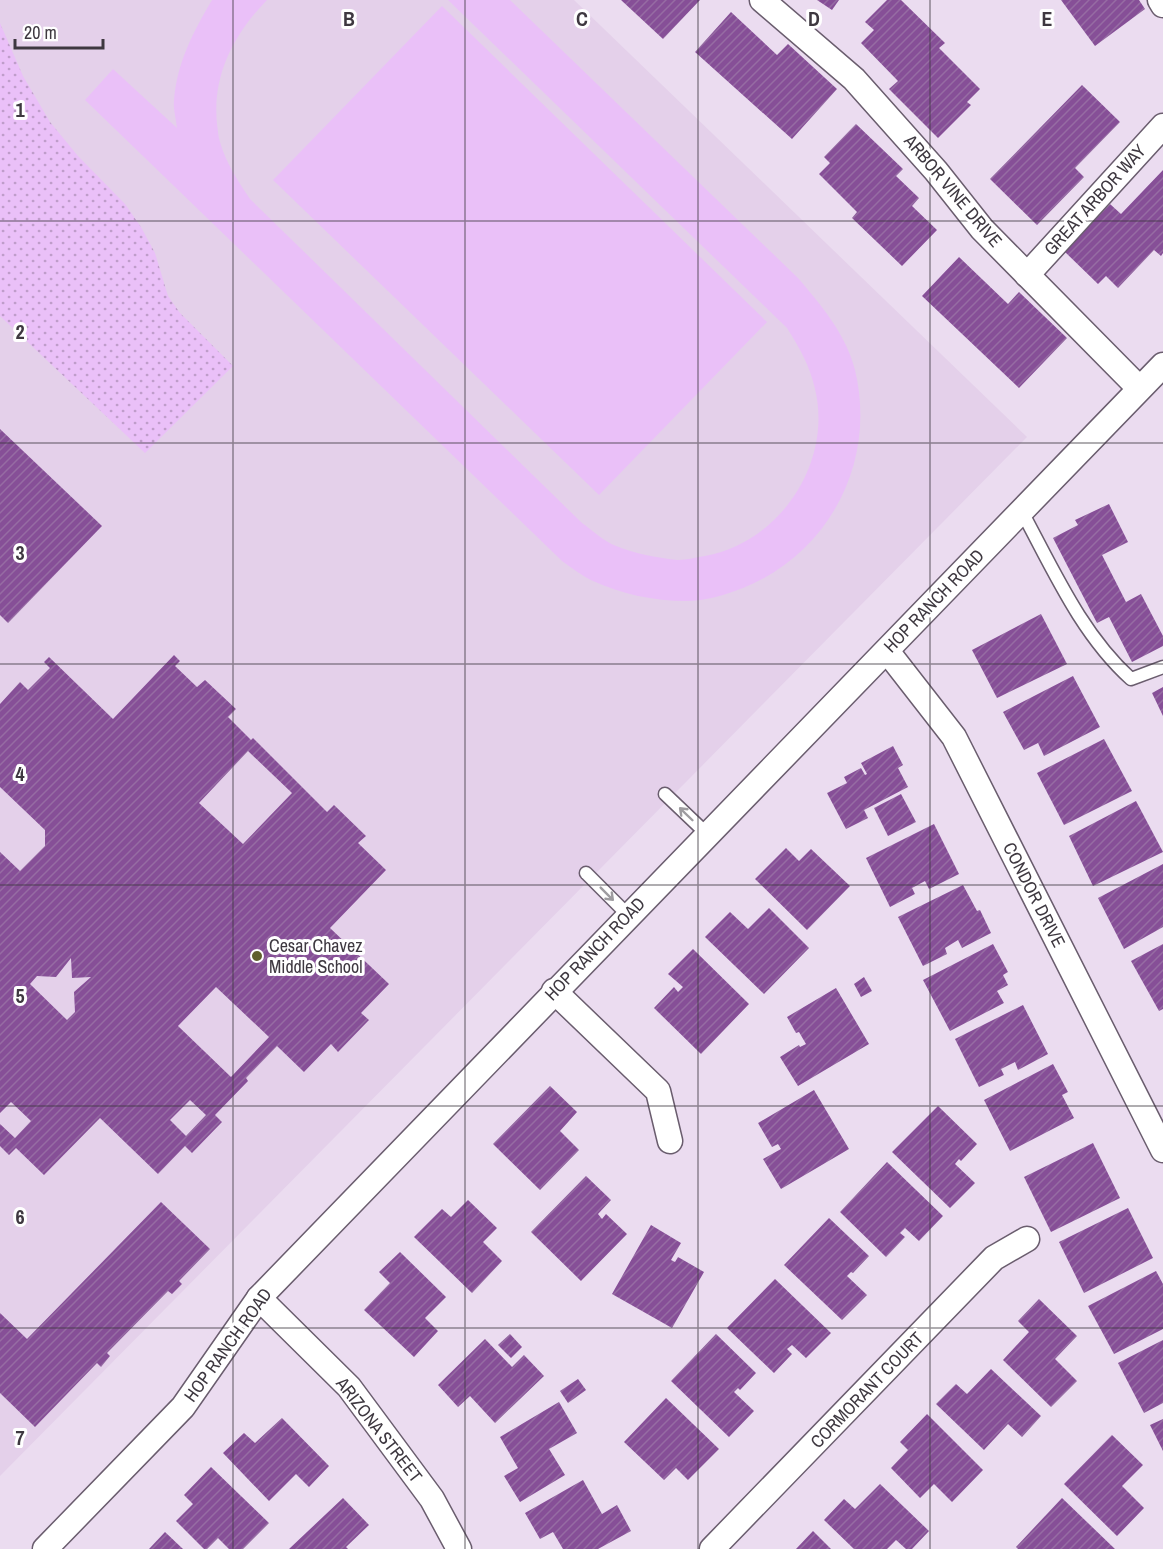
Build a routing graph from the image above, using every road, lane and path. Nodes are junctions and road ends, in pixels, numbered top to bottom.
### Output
1 (762, 0) edge
2 (1160, 0) edge
3 (1163, 5) edge
4 (1163, 126) edge
5 (1027, 274) junction
6 (1163, 365) edge
7 (1139, 388) junction
8 (1021, 510) junction
9 (887, 651) junction
10 (1163, 667) edge
11 (665, 794) dead end
12 (707, 834) junction
13 (586, 873) dead end
14 (628, 915) junction
15 (554, 991) junction
16 (670, 1141) dead end
17 (1163, 1149) edge
18 (1028, 1239) dead end
19 (259, 1298) junction
20 (45, 1549) edge
21 (459, 1549) edge
22 (712, 1549) edge

1 - 5 street, ARBOR VINE DRIVE
2 - 3 street
4 - 5 street, GREAT ARBOR WAY
5 - 7 street, ARBOR VINE DRIVE
6 - 7 street, HOP RANCH ROAD
7 - 8 street, HOP RANCH ROAD
8 - 9 street, HOP RANCH ROAD
8 - 10 lane
9 - 12 street, HOP RANCH ROAD
9 - 17 street, CONDOR DRIVE
12 -> 11 lane
12 - 14 street, HOP RANCH ROAD
13 -> 14 lane
14 - 15 street, HOP RANCH ROAD
15 - 16 street
15 - 19 street, HOP RANCH ROAD
18 - 22 street, CORMORANT COURT
19 - 20 street, HOP RANCH ROAD
19 - 21 street, ARIZONA STREET

